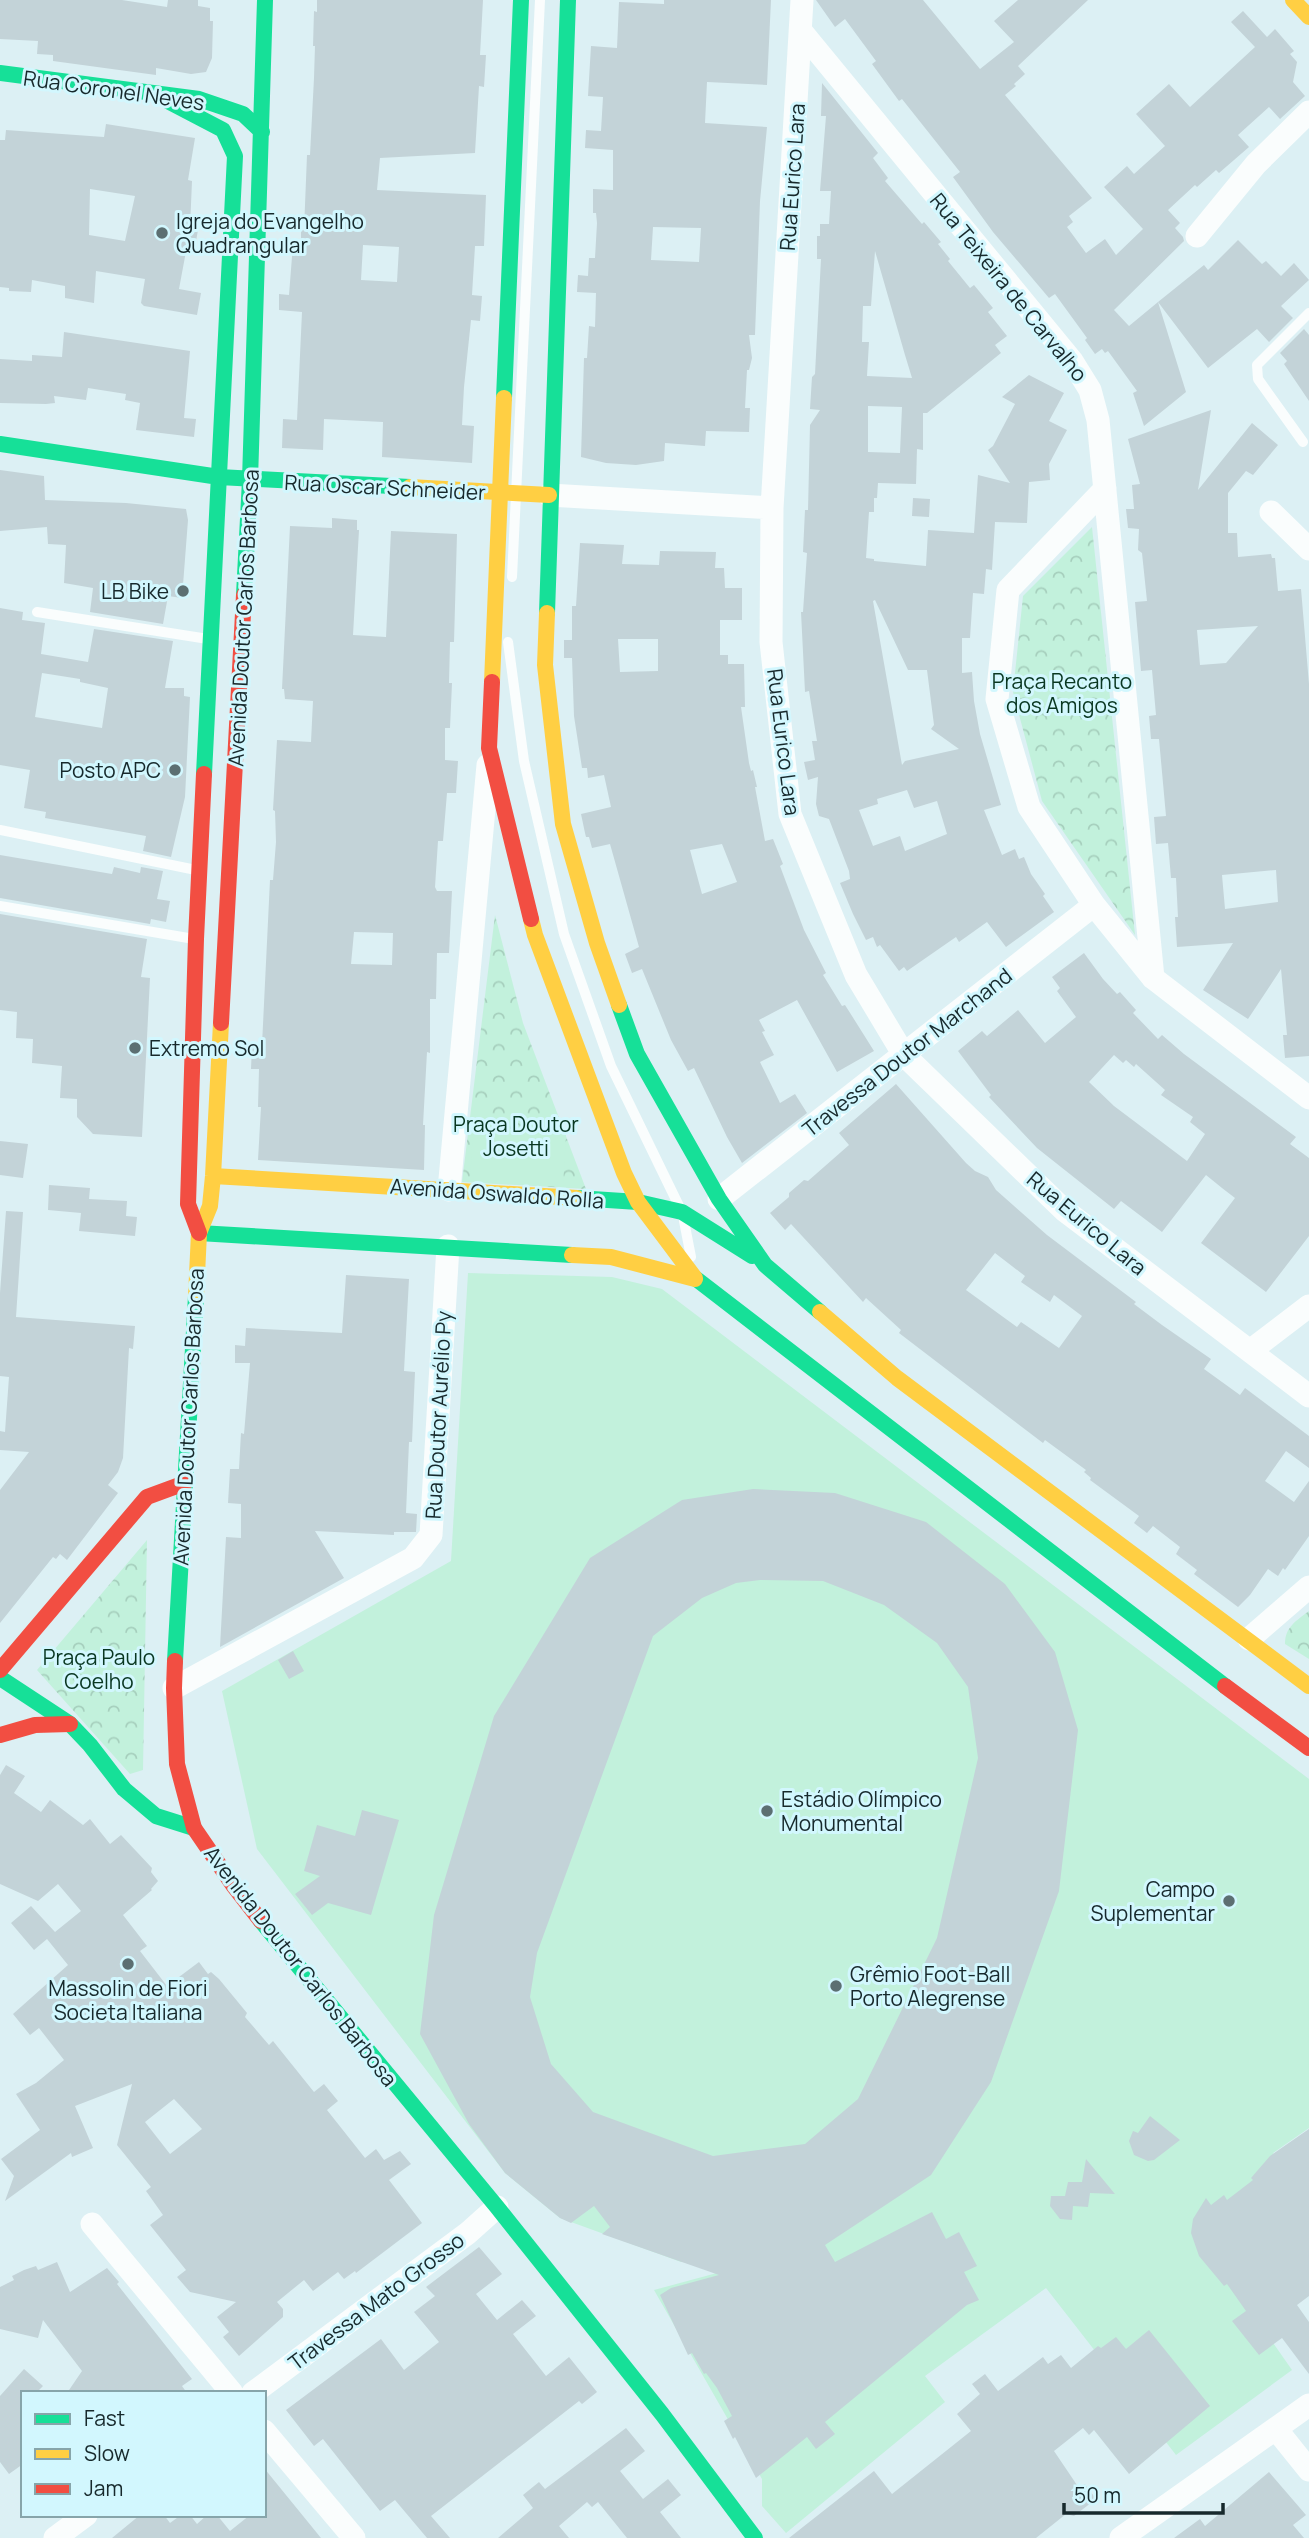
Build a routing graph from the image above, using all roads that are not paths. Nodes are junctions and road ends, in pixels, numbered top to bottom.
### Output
1 (265, 0) edge
2 (521, 0) edge
3 (540, 0) edge
4 (568, 0) edge
5 (802, 0) edge
6 (1293, 0) edge
7 (1309, 17) edge
8 (801, 31) junction
9 (0, 73) edge
10 (156, 95) junction
11 (1309, 112) edge
12 (262, 132) junction
13 (1197, 236) dead end
14 (1309, 313) edge
15 (1303, 442) dead end
16 (0, 444) edge
17 (219, 477) junction
18 (250, 480) junction
19 (1105, 489) junction
20 (499, 493) junction
21 (517, 494) junction
22 (550, 495) junction
23 (772, 508) junction
24 (1271, 512) dead end
25 (1309, 549) edge
26 (511, 584) dead end
27 (37, 612) dead end
28 (508, 636) dead end
29 (211, 639) junction
30 (508, 649) junction
31 (489, 748) junction
32 (0, 830) edge
33 (199, 871) junction
34 (1094, 905) junction
35 (0, 906) edge
36 (196, 939) junction
37 (1153, 978) junction
38 (904, 1055) junction
39 (1309, 1098) edge
40 (213, 1176) junction
41 (449, 1190) junction
42 (719, 1199) junction
43 (638, 1202) junction
44 (682, 1212) junction
45 (199, 1233) junction
46 (448, 1246) junction
47 (765, 1265) junction
48 (695, 1279) junction
49 (1309, 1307) edge
50 (1250, 1351) junction
51 (1309, 1396) edge
52 (184, 1483) junction
53 (1309, 1587) edge
54 (1249, 1639) junction
55 (0, 1670) edge
56 (0, 1678) edge
57 (1309, 1686) edge
58 (174, 1688) junction
59 (70, 1724) junction
60 (0, 1735) edge
61 (1309, 1748) edge
62 (194, 1828) junction
63 (497, 2207) junction
64 (92, 2224) dead end
65 (230, 2391) edge
66 (256, 2391) edge
67 (1309, 2405) edge
68 (1276, 2429) junction
69 (266, 2433) edge
70 (1309, 2470) edge
71 (83, 2517) edge
72 (55, 2538) edge
73 (355, 2538) edge
74 (755, 2538) edge
75 (1121, 2538) edge

1 - 12 street, Avenida Doutor Carlos Barbosa
2 - 20 street
3 - 21 lane
4 - 22 street
5 - 8 street, Rua Eurico Lara
6 - 7 street
8 - 19 street, Rua Teixeira de Carvalho
8 - 23 street, Rua Eurico Lara
9 - 10 street, Rua Coronel Neves
10 - 12 street, Rua Coronel Neves
10 - 17 street, Avenida Doutor Carlos Barbosa
11 - 13 street
12 - 18 street, Avenida Doutor Carlos Barbosa
14 - 15 lane
16 - 17 street, Rua Oscar Schneider
17 - 18 street, Rua Oscar Schneider
17 - 29 street, Avenida Doutor Carlos Barbosa
18 - 20 street, Rua Oscar Schneider
18 - 40 street, Avenida Doutor Carlos Barbosa
19 - 34 street
19 - 37 street
20 - 21 street, Rua Oscar Schneider
20 - 31 street
21 - 22 street, Rua Oscar Schneider
21 - 26 lane
22 - 23 street, Rua Oscar Schneider
22 - 42 street
23 - 38 street, Rua Eurico Lara
24 - 25 street
27 - 29 lane
28 - 30 lane
29 - 33 street, Avenida Doutor Carlos Barbosa
30 - 31 lane
30 - 44 lane
31 - 41 street
31 - 43 street
32 - 33 lane
33 - 36 street, Avenida Doutor Carlos Barbosa
34 - 37 street
34 - 38 street, Travessa Doutor Marchand
35 - 36 lane
36 - 45 street, Avenida Doutor Carlos Barbosa
37 - 39 street
38 - 42 street, Travessa Doutor Marchand
38 - 50 street, Rua Eurico Lara
40 - 41 street, Avenida Oswaldo Rolla
40 - 45 street, Avenida Doutor Carlos Barbosa
41 - 43 street, Avenida Oswaldo Rolla
42 - 47 street
43 - 44 street, Avenida Oswaldo Rolla
43 - 48 street
44 - 47 street, Avenida Oswaldo Rolla
44 - 48 lane
45 - 46 street
45 - 52 street, Avenida Doutor Carlos Barbosa
46 - 48 street
46 - 58 street, Rua Doutor Aurélio Py
47 - 54 street
48 - 61 street
49 - 50 street
50 - 51 street, Rua Eurico Lara
52 - 55 street
52 - 58 street, Avenida Doutor Carlos Barbosa
53 - 54 street
54 - 57 street
56 - 59 street
58 - 62 street, Avenida Doutor Carlos Barbosa
59 - 60 street
59 - 62 street
62 - 63 street, Avenida Doutor Carlos Barbosa
63 - 66 street, Travessa Mato Grosso
63 - 74 street, Avenida Doutor Carlos Barbosa
64 - 65 street
67 - 68 street
68 - 70 street
68 - 75 street
69 - 73 street
71 - 72 street

